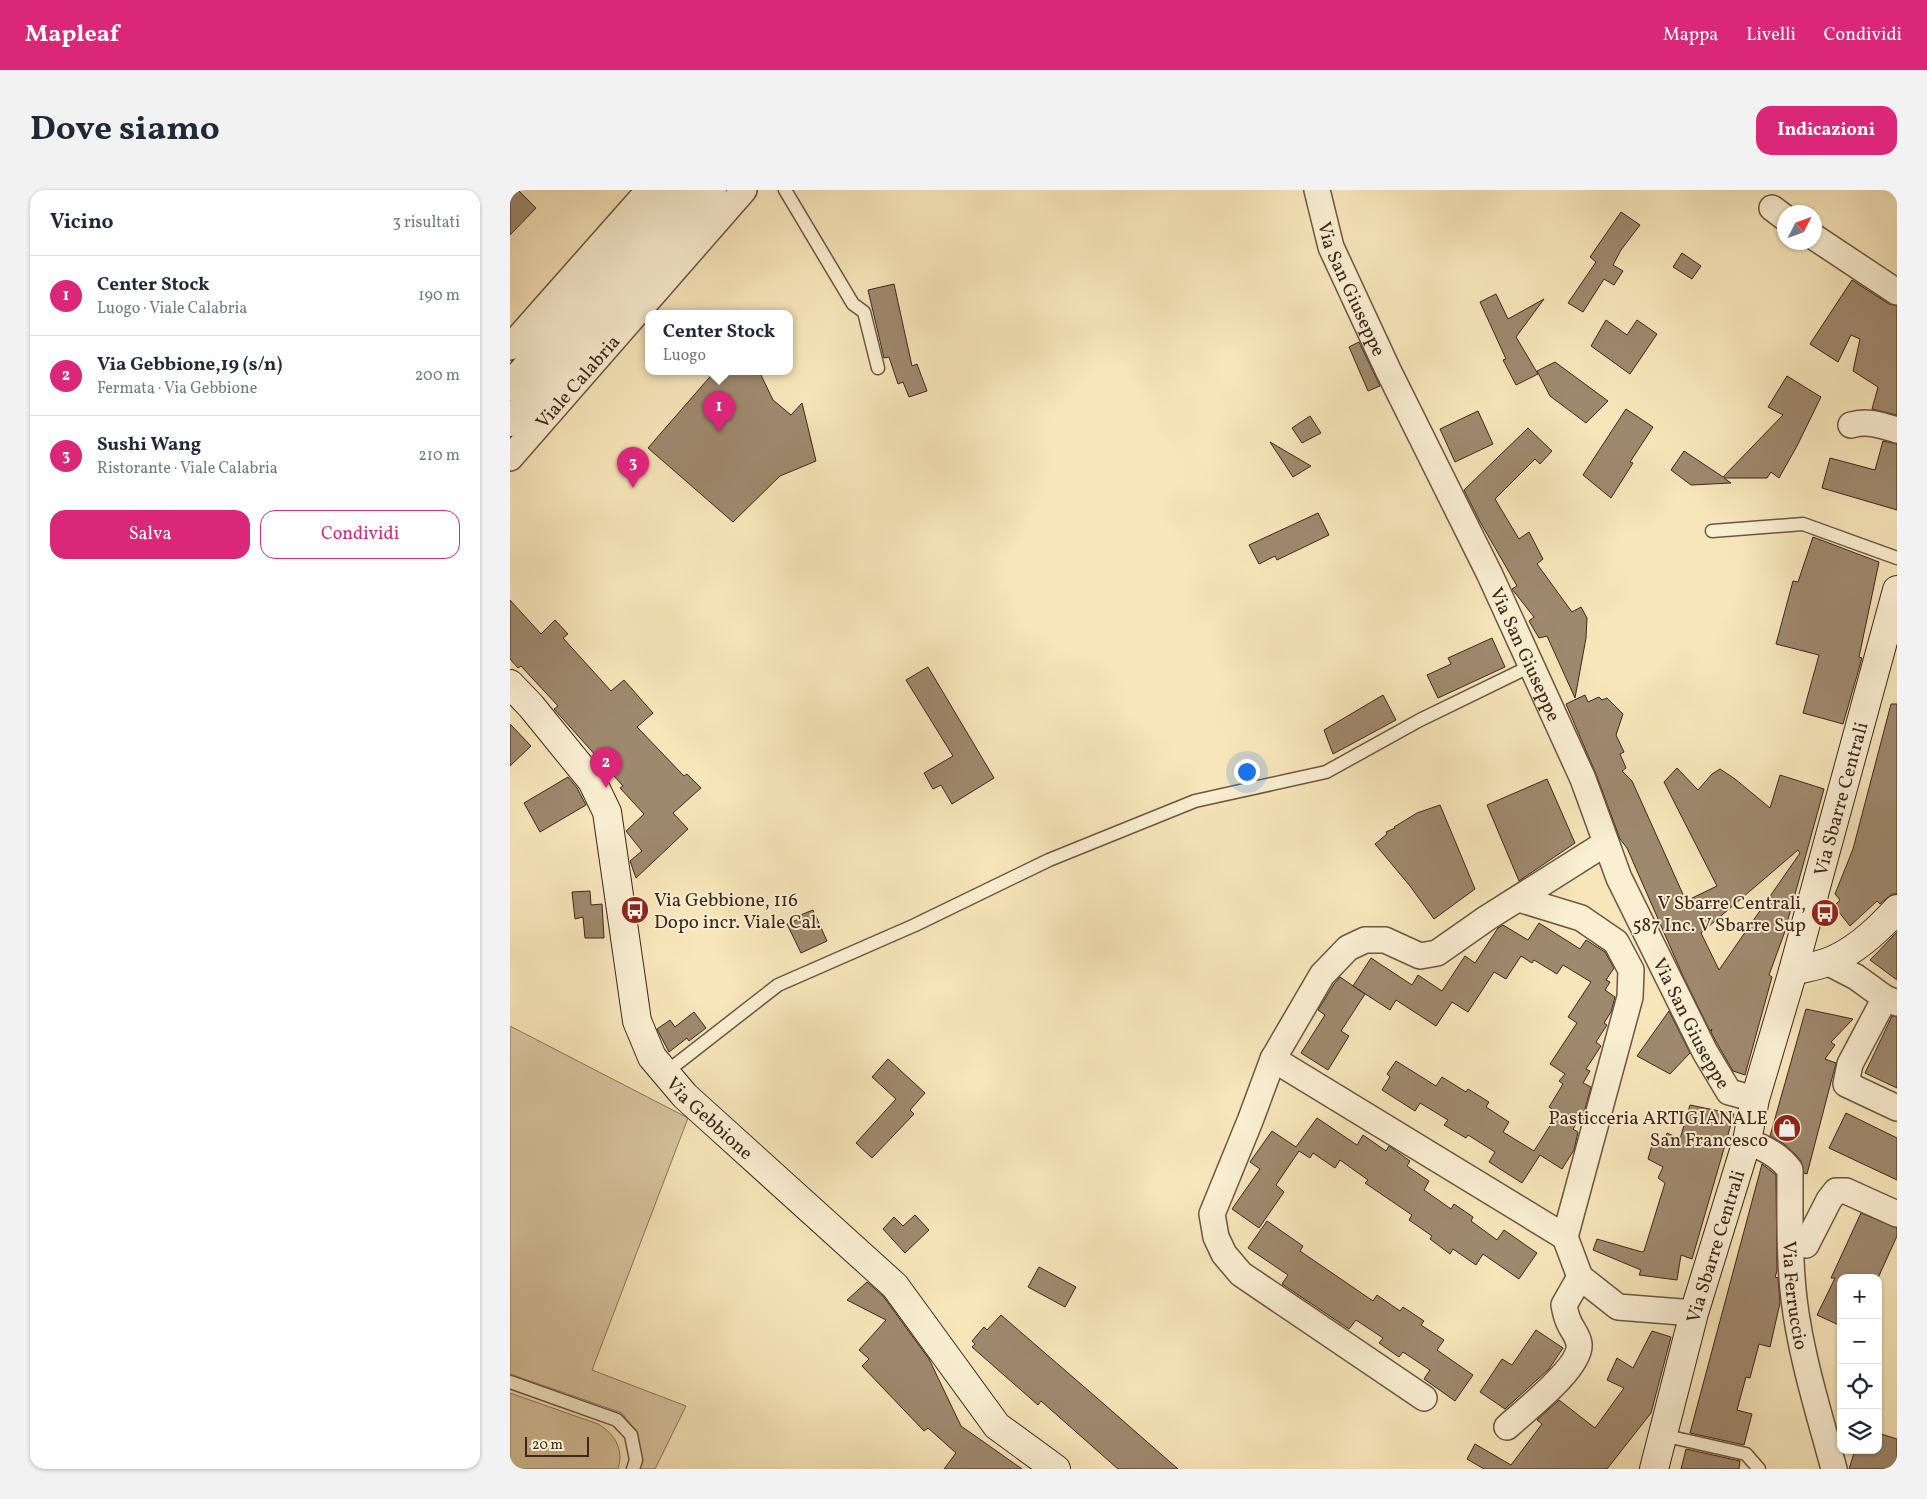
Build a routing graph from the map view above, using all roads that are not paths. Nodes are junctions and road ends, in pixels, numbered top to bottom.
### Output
1 (649, 190) edge
2 (680, 190) edge
3 (712, 190) edge
4 (744, 190) edge
5 (785, 190) edge
6 (1317, 190) edge
7 (1822, 242) edge
8 (1897, 292) edge
9 (510, 348) edge
10 (878, 368) dead end
11 (510, 386) edge
12 (510, 422) edge
13 (1851, 425) dead end
14 (1897, 430) edge
15 (510, 458) edge
16 (1712, 531) dead end
17 (1897, 558) edge
18 (1897, 590) edge
19 (1531, 666) junction
20 (510, 684) edge
21 (1606, 842) junction
22 (1518, 899) junction
23 (1897, 909) edge
24 (1827, 962) junction
25 (1793, 971) junction
26 (1891, 1001) edge
27 (1273, 1058) junction
28 (665, 1072) junction
29 (1756, 1099) junction
30 (1897, 1108) edge
31 (1747, 1141) junction
32 (1897, 1214) edge
33 (1564, 1238) junction
34 (1806, 1245) dead end
35 (1580, 1277) junction
36 (1694, 1313) junction
37 (510, 1382) edge
38 (1424, 1398) dead end
39 (1507, 1427) dead end
40 (1662, 1435) junction
41 (633, 1469) edge
42 (1056, 1469) edge
43 (1654, 1469) edge
44 (1759, 1469) edge
45 (1834, 1469) edge

1 - 9 street
2 - 11 street
3 - 12 street, Viale Calabria
4 - 15 street, Viale Calabria
5 - 10 lane
6 - 19 street, Via San Giuseppe
7 - 8 street
13 - 14 street
16 - 17 lane
18 - 25 street, Via Sbarre Centrali
19 - 21 street, Via San Giuseppe
19 - 28 lane
20 - 28 street, Via Gebbione
21 - 22 street
21 - 29 street, Via San Giuseppe
22 - 27 street
22 - 33 street
23 - 24 street
24 - 25 street
24 - 26 street
25 - 29 street, Via Sbarre Centrali
26 - 30 street
27 - 33 street
27 - 38 street
28 - 42 street, Via Gebbione
29 - 31 street, Via Sbarre Centrali
31 - 36 street, Via Sbarre Centrali
31 - 45 street, Via Ferruccio
32 - 34 street
33 - 35 street
35 - 36 street
35 - 39 street
36 - 40 street, Via Sbarre Centrali
37 - 41 lane
40 - 43 street, Via Sbarre Centrali
40 - 44 lane

